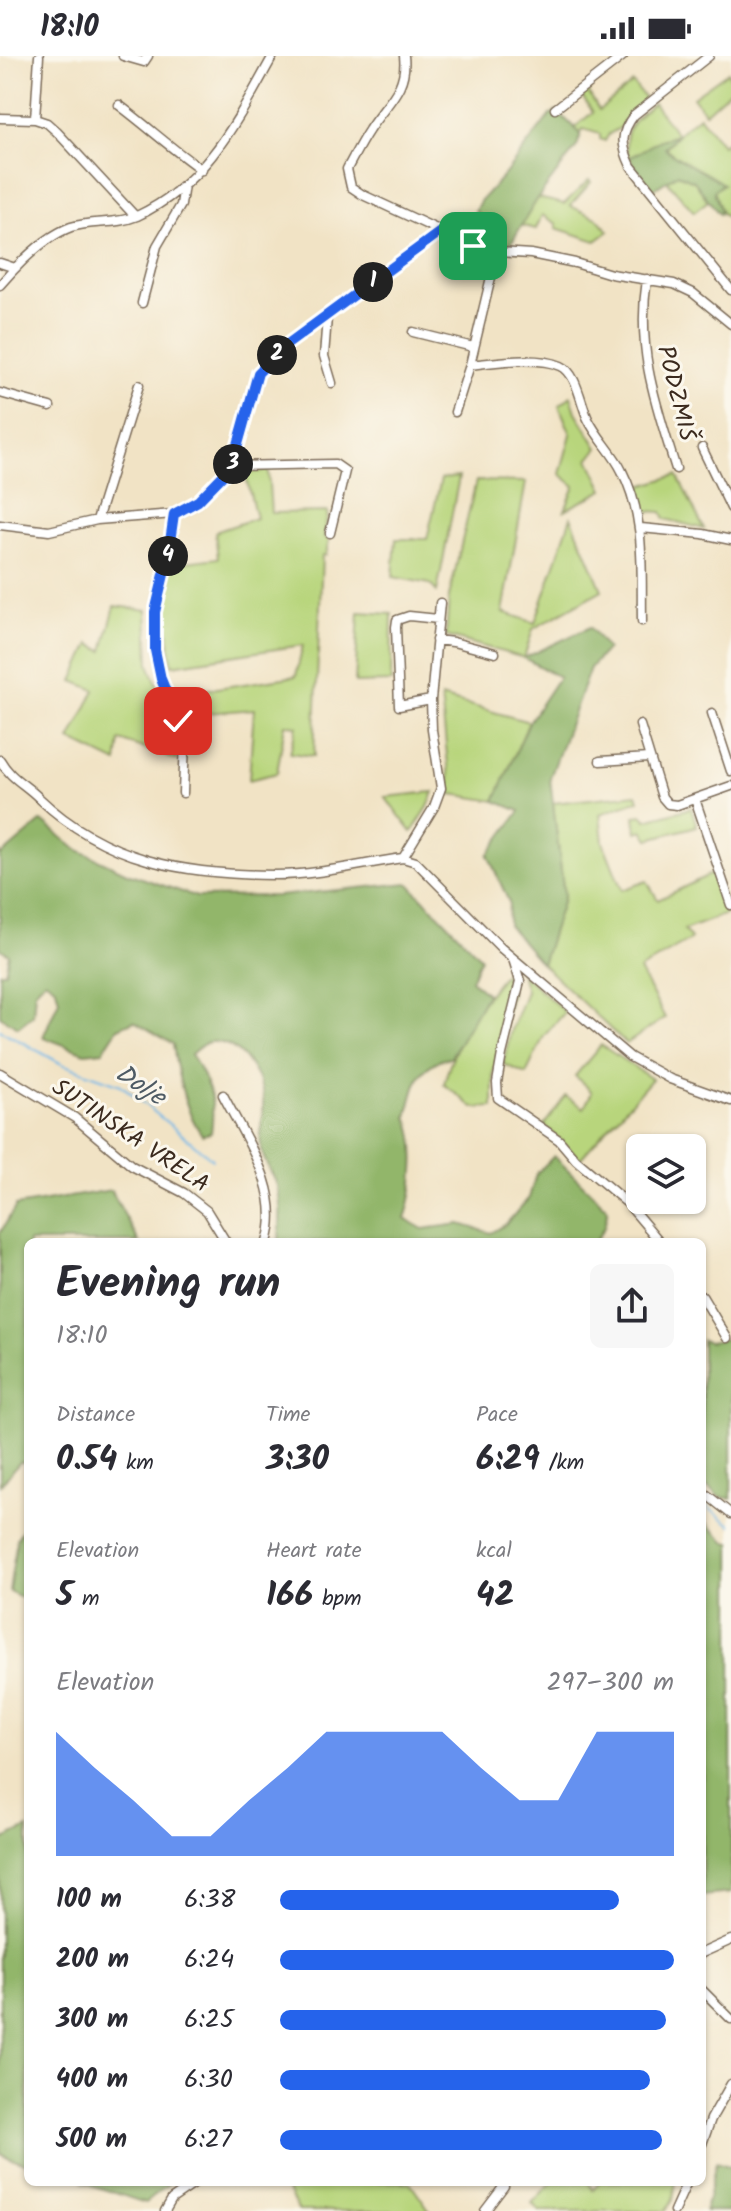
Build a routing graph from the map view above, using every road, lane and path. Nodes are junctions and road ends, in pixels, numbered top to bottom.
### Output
1 (39, 56) edge
2 (123, 56) edge
3 (148, 56) edge
4 (273, 56) edge
5 (404, 56) edge
6 (623, 56) edge
7 (709, 56) edge
8 (119, 105) dead end
9 (555, 109) dead end
10 (0, 118) edge
11 (35, 119) junction
12 (202, 170) junction
13 (184, 185) junction
14 (135, 216) junction
15 (440, 232) junction
16 (497, 252) junction
17 (0, 263) edge
18 (15, 268) junction
19 (647, 279) junction
20 (0, 285) edge
21 (731, 290) edge
22 (142, 303) dead end
23 (327, 317) junction
24 (731, 324) edge
25 (413, 332) dead end
26 (473, 347) junction
27 (470, 365) junction
28 (332, 383) dead end
29 (139, 385) dead end
30 (0, 393) edge
31 (50, 407) dead end
32 (455, 412) dead end
33 (702, 448) dead end
34 (232, 466) junction
35 (676, 469) dead end
36 (731, 508) edge
37 (174, 514) junction
38 (97, 520) junction
39 (0, 525) edge
40 (641, 528) junction
41 (330, 533) dead end
42 (731, 540) edge
43 (440, 603) dead end
44 (438, 619) junction
45 (642, 621) dead end
46 (436, 640) junction
47 (495, 653) dead end
48 (431, 700) junction
49 (712, 713) dead end
50 (640, 725) dead end
51 (649, 758) junction
52 (0, 760) edge
53 (600, 761) dead end
54 (731, 771) edge
55 (731, 786) edge
56 (183, 793) dead end
57 (695, 799) junction
58 (403, 858) junction
59 (731, 905) edge
60 (513, 958) junction
61 (0, 1073) edge
62 (223, 1095) dead end
63 (731, 1101) edge
64 (224, 1238) edge
65 (268, 1238) edge
66 (657, 1238) edge
67 (706, 1303) edge
68 (727, 1338) dead end
69 (706, 1494) edge
70 (731, 1514) edge
71 (731, 1940) edge
72 (706, 1951) edge
73 (706, 1994) edge
74 (731, 2019) edge
75 (731, 2084) edge
76 (706, 2133) edge
77 (191, 2186) edge
78 (504, 2186) edge
79 (685, 2186) edge
80 (165, 2211) edge
81 (485, 2211) edge
82 (674, 2211) edge

1 - 11 street
2 - 3 street
4 - 12 street
5 - 15 street
6 - 9 street
7 - 21 street
8 - 12 street
10 - 11 street
11 - 14 street
12 - 13 street
13 - 14 street
13 - 22 street
14 - 18 street
15 - 16 street
15 - 23 street
16 - 19 street
16 - 26 street
17 - 18 street
18 - 20 street
19 - 24 street
19 - 35 street, PODZMIŠ
23 - 28 street
23 - 34 street
25 - 26 street
26 - 27 street
27 - 32 street
27 - 40 street
29 - 38 street
30 - 31 street
33 - 36 street
34 - 37 street
34 - 41 street
37 - 38 street
37 - 56 street
38 - 39 street
40 - 42 street
40 - 45 street
43 - 44 street
44 - 46 street
44 - 48 street
46 - 47 street
46 - 48 street
48 - 58 street
49 - 54 street
50 - 51 street
51 - 53 street
51 - 57 street
52 - 58 street
55 - 57 street
57 - 59 street
58 - 60 street
60 - 63 street
60 - 66 street
61 - 64 street, SUTINSKA VRELA
62 - 65 street
67 - 68 street
69 - 70 street
71 - 72 street
73 - 74 street
75 - 76 street
77 - 80 street
78 - 81 street
79 - 82 street

